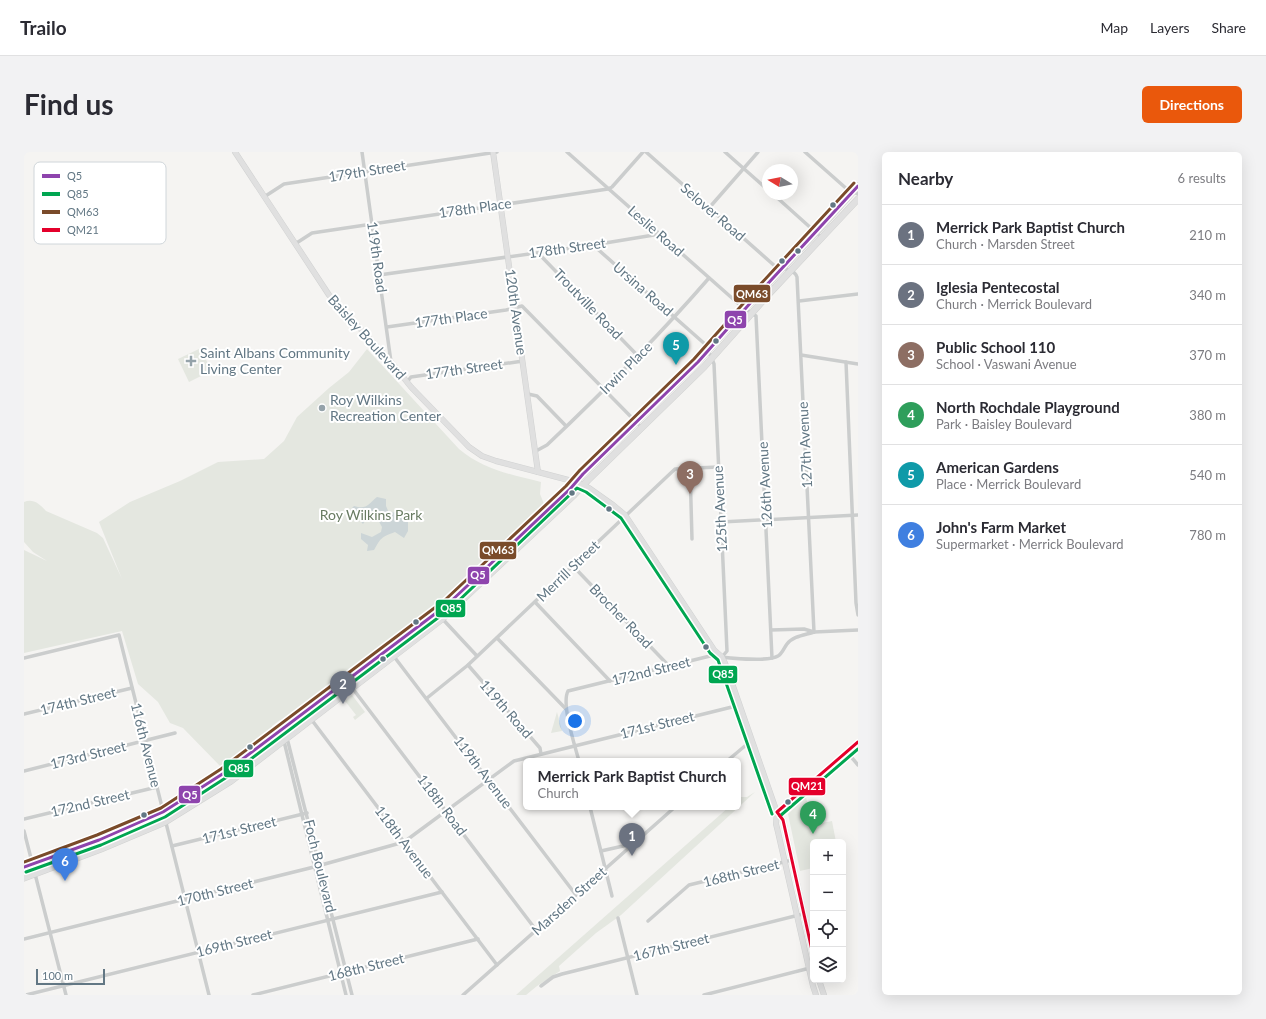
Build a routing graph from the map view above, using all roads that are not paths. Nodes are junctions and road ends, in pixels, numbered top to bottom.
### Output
1 (235, 152) edge
2 (362, 152) edge
3 (494, 152) edge
4 (567, 152) edge
5 (644, 152) edge
6 (725, 152) edge
7 (758, 152) edge
8 (805, 152) edge
9 (744, 168) junction
10 (365, 171) junction
11 (762, 184) edge
12 (858, 186) edge
13 (608, 189) junction
14 (856, 193) edge
15 (264, 197) junction
16 (858, 199) edge
17 (780, 200) edge
18 (500, 205) junction
19 (709, 208) junction
20 (372, 224) junction
21 (816, 233) junction
22 (660, 234) junction
23 (822, 238) junction
24 (295, 244) junction
25 (593, 245) junction
26 (538, 253) junction
27 (508, 257) junction
28 (782, 268) junction
29 (791, 271) junction
30 (379, 275) junction
31 (709, 278) junction
32 (858, 294) edge
33 (799, 301) junction
34 (515, 307) junction
35 (745, 309) junction
36 (752, 313) junction
37 (674, 317) junction
38 (387, 327) junction
39 (708, 351) junction
40 (801, 355) junction
41 (638, 356) junction
42 (712, 359) junction
43 (523, 361) junction
44 (846, 362) junction
45 (392, 363) junction
46 (858, 364) edge
47 (407, 382) junction
48 (604, 390) junction
49 (528, 394) junction
50 (636, 422) junction
51 (566, 426) junction
52 (642, 428) junction
53 (536, 451) junction
54 (718, 467) junction
55 (690, 468) junction
56 (538, 472) junction
57 (576, 482) junction
58 (583, 485) junction
59 (626, 515) junction
60 (852, 515) junction
61 (858, 515) edge
62 (809, 518) junction
63 (766, 520) junction
64 (721, 522) junction
65 (692, 539) dead end
66 (573, 566) junction
67 (536, 602) junction
68 (437, 613) junction
69 (858, 615) edge
70 (442, 619) junction
71 (771, 630) junction
72 (858, 630) edge
73 (814, 632) junction
74 (497, 638) junction
75 (389, 650) junction
76 (394, 655) junction
77 (477, 656) junction
78 (722, 657) junction
79 (24, 658) edge
80 (772, 658) junction
81 (468, 665) junction
82 (669, 666) junction
83 (347, 681) junction
84 (610, 681) junction
85 (352, 687) junction
86 (132, 688) junction
87 (427, 698) junction
88 (740, 704) junction
89 (566, 709) junction
90 (24, 714) edge
91 (311, 719) junction
92 (281, 729) junction
93 (175, 733) dead end
94 (145, 740) junction
95 (284, 740) junction
96 (752, 740) junction
97 (858, 742) edge
98 (575, 746) junction
99 (847, 752) junction
100 (541, 754) junction
101 (526, 758) edge
102 (578, 758) edge
103 (731, 758) edge
104 (523, 759) edge
105 (858, 765) edge
106 (24, 771) edge
107 (488, 779) junction
108 (157, 787) junction
109 (591, 810) edge
110 (672, 810) edge
111 (446, 811) junction
112 (163, 812) junction
113 (777, 812) junction
114 (307, 813) junction
115 (301, 814) junction
116 (24, 819) edge
117 (165, 822) junction
118 (24, 831) edge
119 (101, 839) junction
120 (404, 842) junction
121 (633, 844) junction
122 (172, 846) junction
123 (105, 848) junction
124 (601, 851) junction
125 (792, 860) junction
126 (785, 862) junction
127 (33, 864) junction
128 (320, 866) junction
129 (314, 867) junction
130 (24, 868) edge
131 (605, 869) junction
132 (35, 874) junction
133 (24, 878) edge
134 (442, 892) junction
135 (576, 895) junction
136 (612, 896) dead end
137 (185, 900) junction
138 (803, 914) junction
139 (797, 915) junction
140 (618, 918) dead end
141 (333, 919) junction
142 (328, 920) junction
143 (648, 921) dead end
144 (536, 930) junction
145 (50, 933) junction
146 (24, 939) edge
147 (478, 939) junction
148 (811, 947) edge
149 (198, 952) junction
150 (628, 958) junction
151 (810, 964) edge
152 (497, 965) junction
153 (810, 968) edge
154 (346, 972) junction
155 (341, 973) junction
156 (814, 983) edge
157 (820, 983) edge
158 (63, 986) junction
159 (541, 986) dead end
160 (26, 995) edge
161 (66, 995) edge
162 (208, 995) edge
163 (253, 995) edge
164 (346, 995) edge
165 (352, 995) edge
166 (463, 995) edge
167 (637, 995) edge
168 (704, 995) edge
169 (816, 995) edge
170 (824, 995) edge

1 - 15 street, Baisley Boulevard
2 - 10 street, 119th Road
3 - 10 street, 179th Street
3 - 18 street, 120th Avenue
4 - 13 street, Leslie Road
5 - 13 street
5 - 19 street, Selover Road
6 - 9 street
7 - 9 street
8 - 14 street
9 - 11 street
9 - 19 street
10 - 15 street, 179th Street
10 - 20 street, 119th Road
12 - 14 main road
13 - 18 street, 178th Place
13 - 22 street, Leslie Road
14 - 21 main road
15 - 24 street, Baisley Boulevard
16 - 23 main road
17 - 21 street
18 - 20 street, 178th Place
18 - 27 street, 120th Avenue
19 - 28 street, Selover Road
20 - 24 street, 178th Place
20 - 30 street, 119th Road
21 - 23 street
21 - 28 main road
22 - 25 street, 178th Street
22 - 31 street, Leslie Road
23 - 29 main road
24 - 45 street, Baisley Boulevard
25 - 26 street, 178th Street
25 - 37 street, Ursina Road
26 - 27 street, 178th Street
26 - 41 street, Troutville Road
27 - 30 street, 178th Street
27 - 34 street, 120th Avenue
28 - 29 street
28 - 35 main road
29 - 33 street, 127th Avenue
29 - 36 main road
30 - 38 street, 119th Road
31 - 35 street, Leslie Road
31 - 37 street, Irwin Place
32 - 33 street
33 - 40 street, 127th Avenue
34 - 38 street, 177th Place
34 - 43 street, 120th Avenue
34 - 48 street
35 - 36 street, Leslie Road
35 - 39 main road
36 - 42 main road
36 - 63 street, 126th Avenue
37 - 39 street, Ursina Road
37 - 41 street, Irwin Place
38 - 45 street, 119th Road
39 - 42 street, Ursina Road
39 - 50 main road
40 - 44 street
40 - 62 street, 127th Avenue
41 - 48 street, Irwin Place
42 - 52 main road
42 - 54 street, 125th Avenue
43 - 47 street, 177th Street
43 - 49 street, 120th Avenue
44 - 46 street
44 - 60 street
45 - 47 street, Baisley Boulevard
47 - 56 street, Baisley Boulevard
48 - 50 street
48 - 51 street, Irwin Place
49 - 51 street
49 - 53 street, 120th Avenue
50 - 52 street
50 - 57 main road
51 - 53 street, Irwin Place
52 - 58 main road
53 - 56 street, 120th Avenue
54 - 55 street, Merrill Street
54 - 64 street, 125th Avenue
55 - 59 street, Merrill Street
55 - 65 street
56 - 57 street, Baisley Boulevard
57 - 58 street, Baisley Boulevard
57 - 68 main road
58 - 59 street, Baisley Boulevard
58 - 70 main road
59 - 66 street, Merrill Street
59 - 78 street, Baisley Boulevard
60 - 61 street
60 - 62 street
60 - 69 street
62 - 63 street
62 - 73 street, 127th Avenue
63 - 64 street
63 - 71 street, 126th Avenue
64 - 78 street, 125th Avenue
66 - 67 street, Merrill Street
66 - 82 street, Brocher Road
67 - 74 street, Merrill Street
67 - 84 street
68 - 70 street
68 - 75 main road
70 - 76 main road
70 - 77 street
71 - 73 street
71 - 80 street, 126th Avenue
72 - 73 street
73 - 80 street
74 - 77 street, Merrill Street
74 - 89 street
75 - 76 street, 119th Avenue
75 - 83 main road
76 - 85 main road
76 - 87 street, 119th Avenue
77 - 81 street, Merrill Street
78 - 80 street, 172nd Street
78 - 82 street, 172nd Street
78 - 88 street, Baisley Boulevard
79 - 86 street, 116th Avenue
81 - 87 street, Merrill Street
81 - 100 street, 119th Road
82 - 84 street, 172nd Street
83 - 85 street, 118th Road
83 - 92 main road
84 - 89 street, 172nd Street
85 - 91 main road
85 - 111 street, 118th Road
86 - 90 street, 174th Street
86 - 94 street, 116th Avenue
87 - 107 street, 119th Avenue
88 - 96 street, Baisley Boulevard
88 - 98 street, 171st Street
89 - 98 street
91 - 95 main road
91 - 120 street, 118th Avenue
92 - 95 street, Foch Boulevard
92 - 112 main road
93 - 94 street, 173rd Street
94 - 106 street, 173rd Street
94 - 108 street, 116th Avenue
95 - 114 street, Foch Boulevard
95 - 115 street, Foch Boulevard
95 - 117 main road
96 - 103 street
96 - 113 street, Baisley Boulevard
97 - 99 street
98 - 100 street, 171st Street
98 - 102 street
99 - 105 street
99 - 113 street
100 - 101 street, 171st Street
104 - 107 street, 171st Street
107 - 111 street, 171st Street
107 - 135 street, 119th Avenue
108 - 112 street, 116th Avenue
108 - 116 street, 172nd Street
109 - 124 street
110 - 121 street, Marsden Street
111 - 120 street, 171st Street
111 - 144 street, 118th Road
112 - 117 street, 116th Avenue
112 - 119 main road
113 - 125 street, Baisley Boulevard
113 - 126 street, Baisley Boulevard
114 - 115 street, 171st Street
114 - 128 street, Foch Boulevard
115 - 122 street, 171st Street
115 - 129 street, Foch Boulevard
117 - 122 street, 116th Avenue
117 - 123 main road
118 - 127 street
119 - 123 main road
119 - 127 main road
120 - 128 street, 170th Street
120 - 134 street, 118th Avenue
121 - 124 street
121 - 131 street, Marsden Street
122 - 137 street, 116th Avenue
123 - 132 main road
124 - 131 street
125 - 126 street, 168th Street
125 - 138 street, Baisley Boulevard
126 - 139 street, Baisley Boulevard
126 - 143 street, 168th Street
127 - 130 main road
127 - 132 street
128 - 129 street, 170th Street
128 - 141 street, Foch Boulevard
129 - 137 street, 170th Street
129 - 142 street, Foch Boulevard
131 - 135 street, Marsden Street
131 - 136 street
132 - 133 main road
132 - 145 street
134 - 141 street, 169th Street
134 - 147 street, 118th Avenue
135 - 144 street, Marsden Street
137 - 145 street, 170th Street
137 - 149 street, 116th Avenue
138 - 139 street, 167th Street
138 - 148 street, Baisley Boulevard
139 - 150 street, 167th Street
139 - 151 street, Baisley Boulevard
140 - 150 street
141 - 142 street, 169th Street
141 - 154 street, Foch Boulevard
142 - 149 street, 169th Street
142 - 155 street, Foch Boulevard
144 - 152 street, Marsden Street
145 - 146 street, 170th Street
145 - 158 street
147 - 152 street, 118th Avenue
147 - 154 street, 168th Street
149 - 158 street, 169th Street
149 - 162 street, 116th Avenue
150 - 159 street, 167th Street
150 - 167 street
152 - 166 street, Marsden Street
153 - 168 street
154 - 155 street, 168th Street
154 - 165 street, Foch Boulevard
155 - 163 street, 168th Street
155 - 164 street, Foch Boulevard
156 - 169 street, Baisley Boulevard
157 - 170 street
158 - 160 street, 169th Street
158 - 161 street

